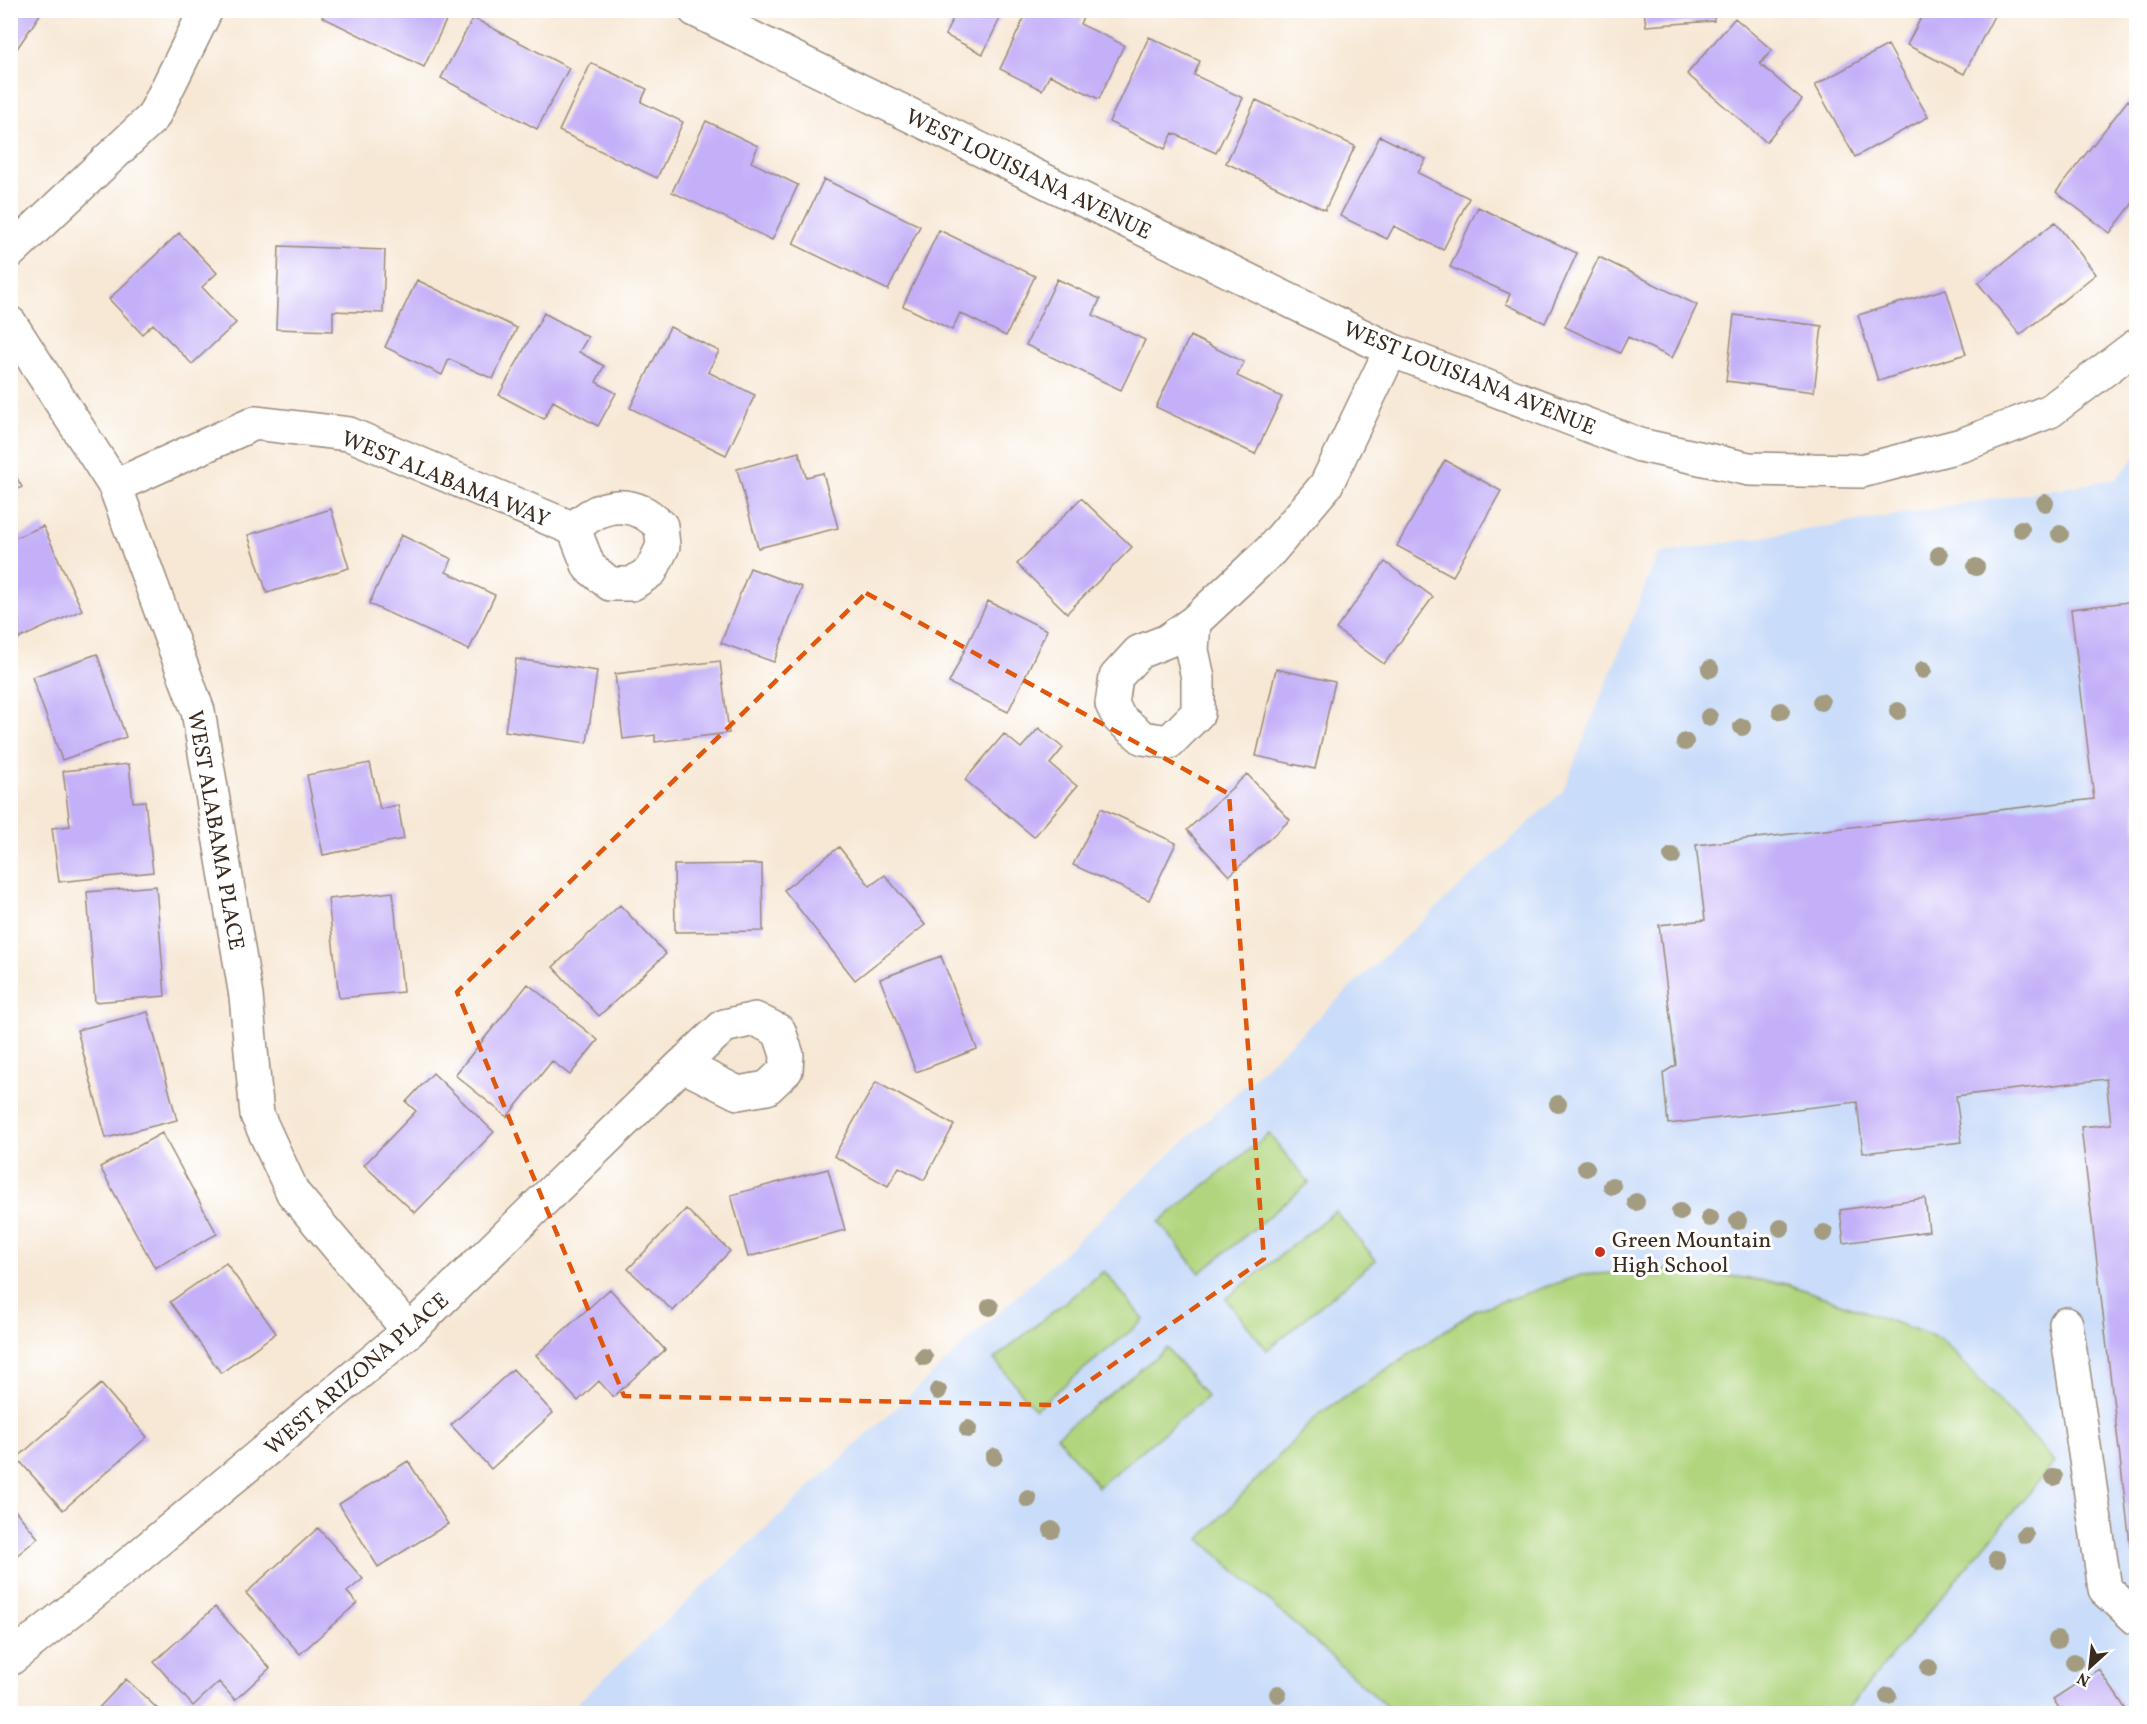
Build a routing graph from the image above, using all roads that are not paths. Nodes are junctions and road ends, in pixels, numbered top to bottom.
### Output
1 (206, 10) edge
2 (695, 10) edge
3 (10, 252) edge
4 (10, 323) edge
5 (2136, 346) edge
6 (1391, 350) junction
7 (115, 486) junction
8 (574, 529) dead end
9 (1194, 622) dead end
10 (682, 1065) dead end
11 (2066, 1324) dead end
12 (409, 1331) junction
13 (2136, 1618) edge
14 (10, 1659) edge

1 - 3 street
2 - 6 street, WEST LOUISIANA AVENUE
4 - 7 street, WEST ALABAMA PLACE
5 - 6 street, WEST LOUISIANA AVENUE
6 - 9 street
7 - 8 street, WEST ALABAMA WAY
7 - 12 street, WEST ALABAMA PLACE
10 - 12 street, WEST ARIZONA PLACE
11 - 13 street
12 - 14 street, WEST ARIZONA PLACE

